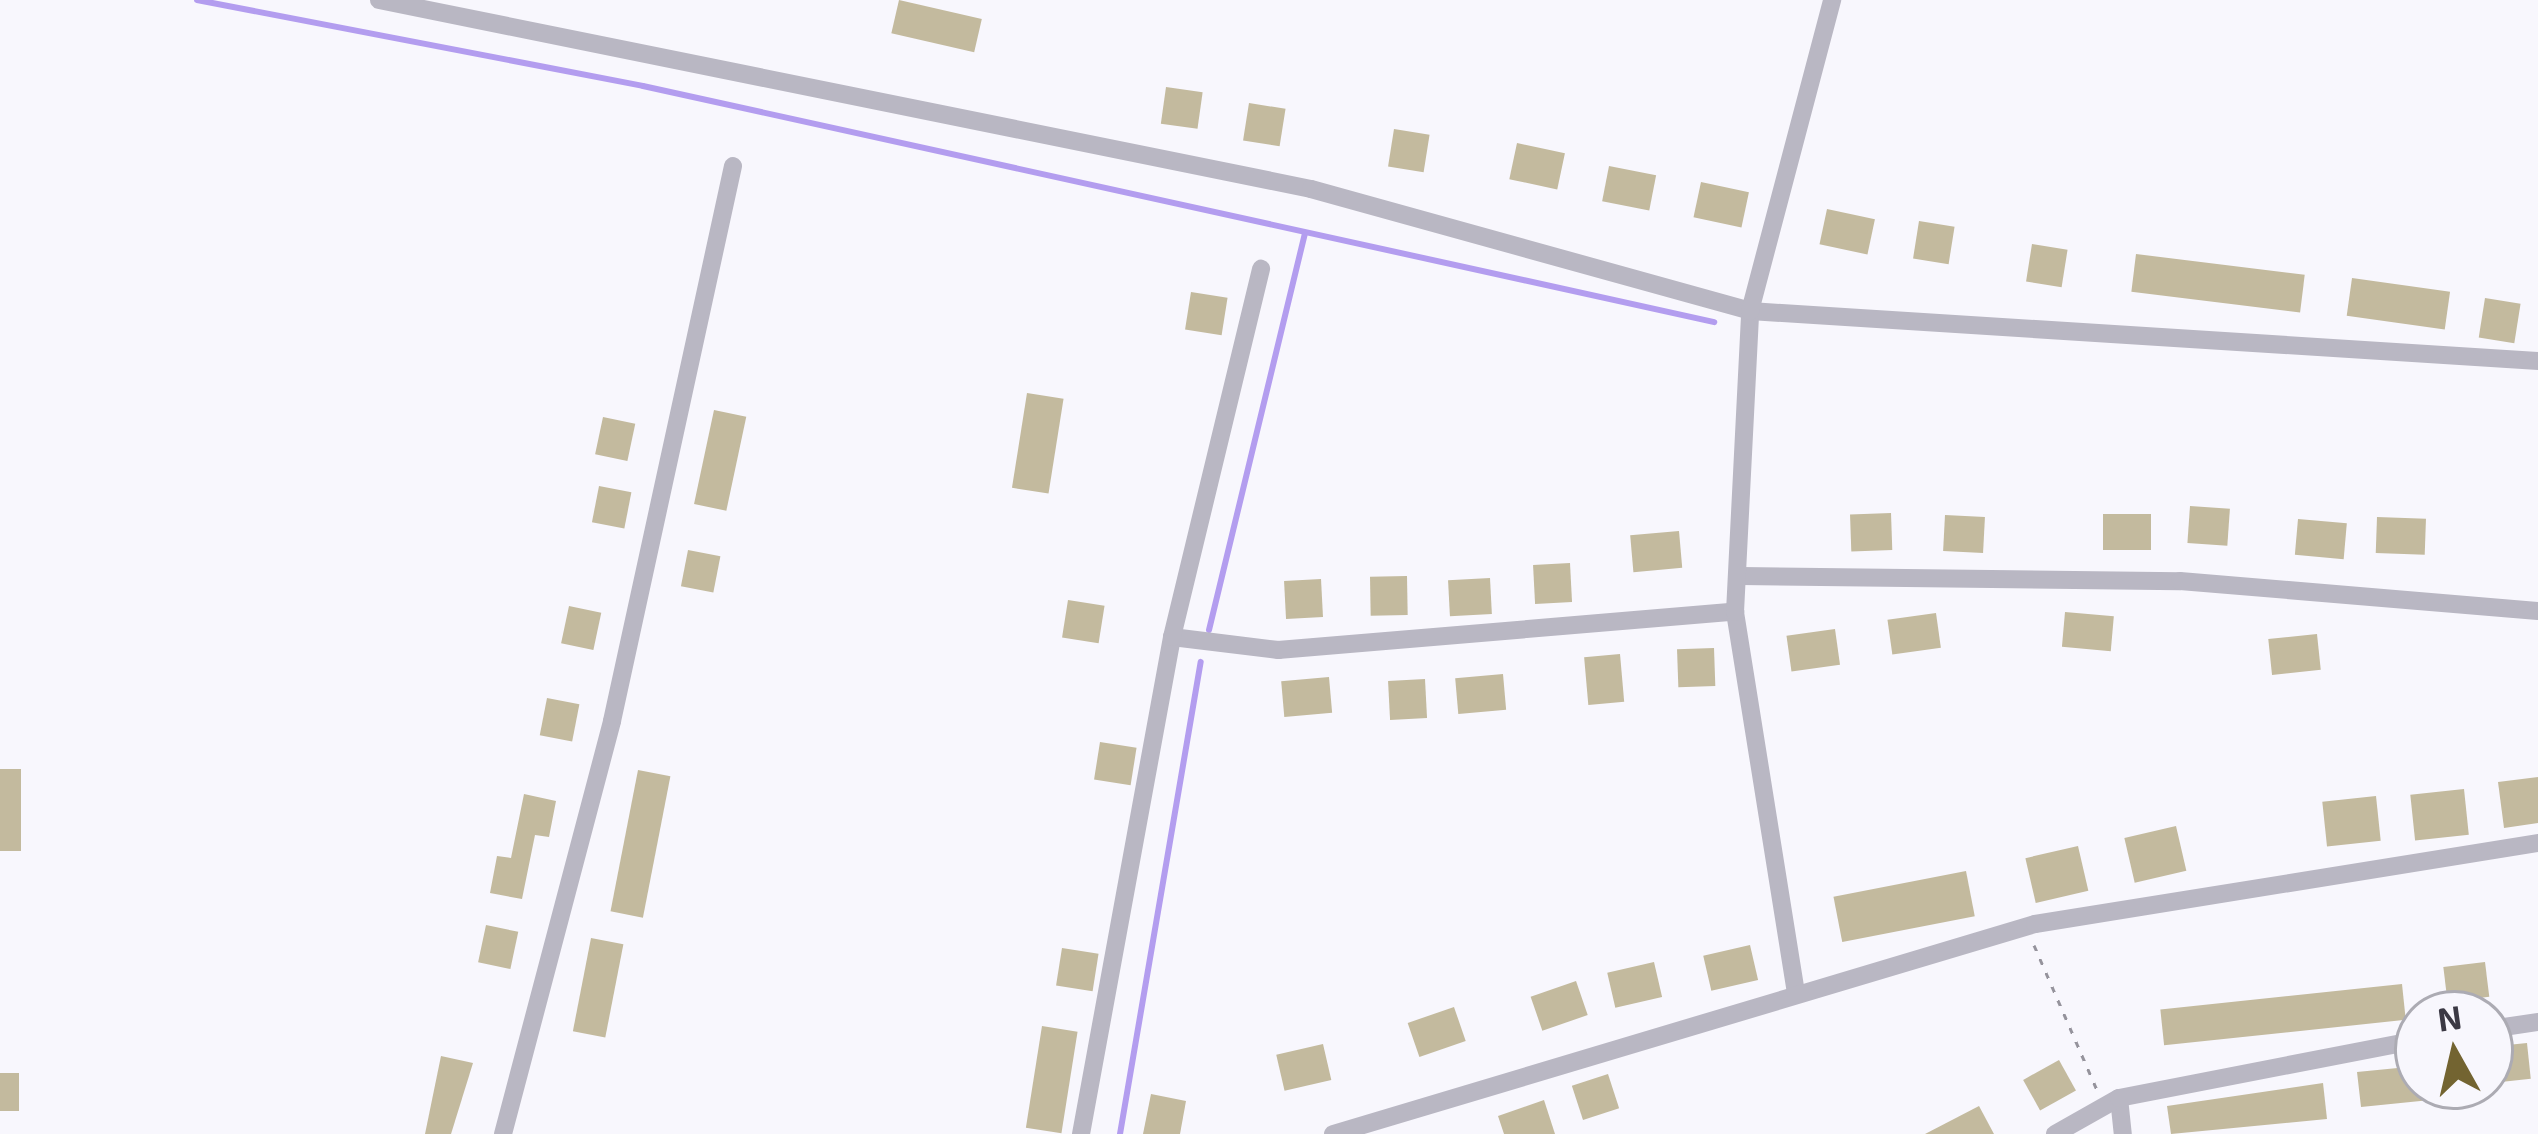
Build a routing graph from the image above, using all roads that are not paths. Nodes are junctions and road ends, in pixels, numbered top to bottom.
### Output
1 (379, 0) edge
2 (1832, 0) edge
3 (733, 166) dead end
4 (1261, 268) dead end
5 (1750, 311) junction
6 (2538, 361) edge
7 (1741, 576) junction
8 (2538, 611) edge
9 (1735, 612) junction
10 (1172, 637) junction
11 (2538, 843) edge
12 (1796, 993) junction
13 (2394, 1045) edge
14 (2112, 1102) junction
15 (503, 1134) edge
16 (1081, 1134) edge
17 (1333, 1134) edge
18 (2055, 1134) edge
19 (2123, 1134) edge

1 - 5 street
2 - 5 street
3 - 15 street
4 - 10 street
5 - 6 street
5 - 7 street
7 - 8 street
7 - 9 street
9 - 10 street
9 - 12 street
10 - 16 street
11 - 12 street
12 - 17 street
13 - 14 street
14 - 18 street
14 - 19 street

